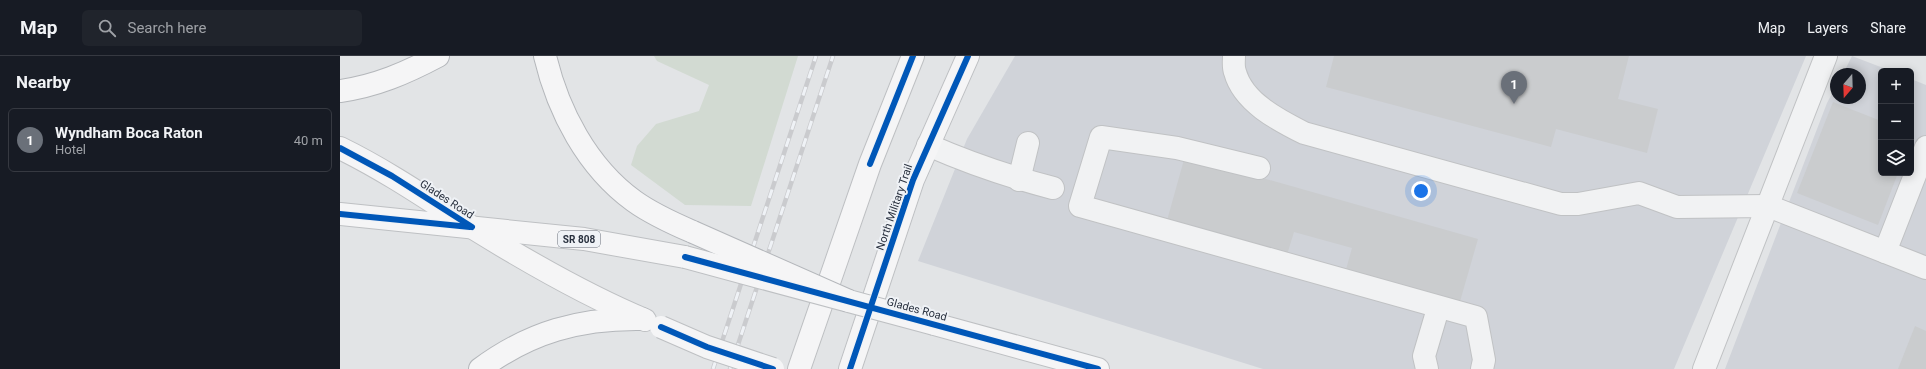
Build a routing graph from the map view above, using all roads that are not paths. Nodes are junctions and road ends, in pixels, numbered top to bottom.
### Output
1 (438, 56) edge
2 (545, 56) edge
3 (913, 56) edge
4 (968, 56) edge
5 (1234, 56) edge
6 (1826, 56) edge
7 (340, 91) edge
8 (1028, 142) dead end
9 (928, 145) junction
10 (340, 148) edge
11 (1924, 159) edge
12 (1259, 168) dead end
13 (1019, 180) junction
14 (1053, 188) dead end
15 (1768, 206) junction
16 (340, 214) edge
17 (472, 227) junction
18 (1885, 252) junction
19 (1926, 268) edge
20 (849, 301) junction
21 (1437, 312) dead end
22 (651, 323) junction
23 (480, 369) edge
24 (773, 369) edge
25 (799, 369) edge
26 (850, 369) edge
27 (1098, 369) edge
28 (1427, 369) edge
29 (1482, 369) edge
30 (1704, 369) edge

1 - 7 main road
2 - 20 main road, bridge
3 - 25 main road
4 - 9 main road, North Military Trail
5 - 15 lane
6 - 15 lane
8 - 13 lane
9 - 13 lane
9 - 26 main road, North Military Trail
10 - 17 main road, Glades Road / SR 808
11 - 18 lane
12 - 29 lane
13 - 14 lane
15 - 18 lane
15 - 30 lane
16 - 17 main road, Glades Road / SR 808
17 - 20 main road, Glades Road / SR 808, bridge
17 - 22 main road, Glades Road / SR 808
18 - 19 lane
20 - 27 main road, Glades Road / SR 808, bridge
21 - 28 lane
22 - 23 main road
22 - 24 main road, Glades Road / SR 808, bridge

